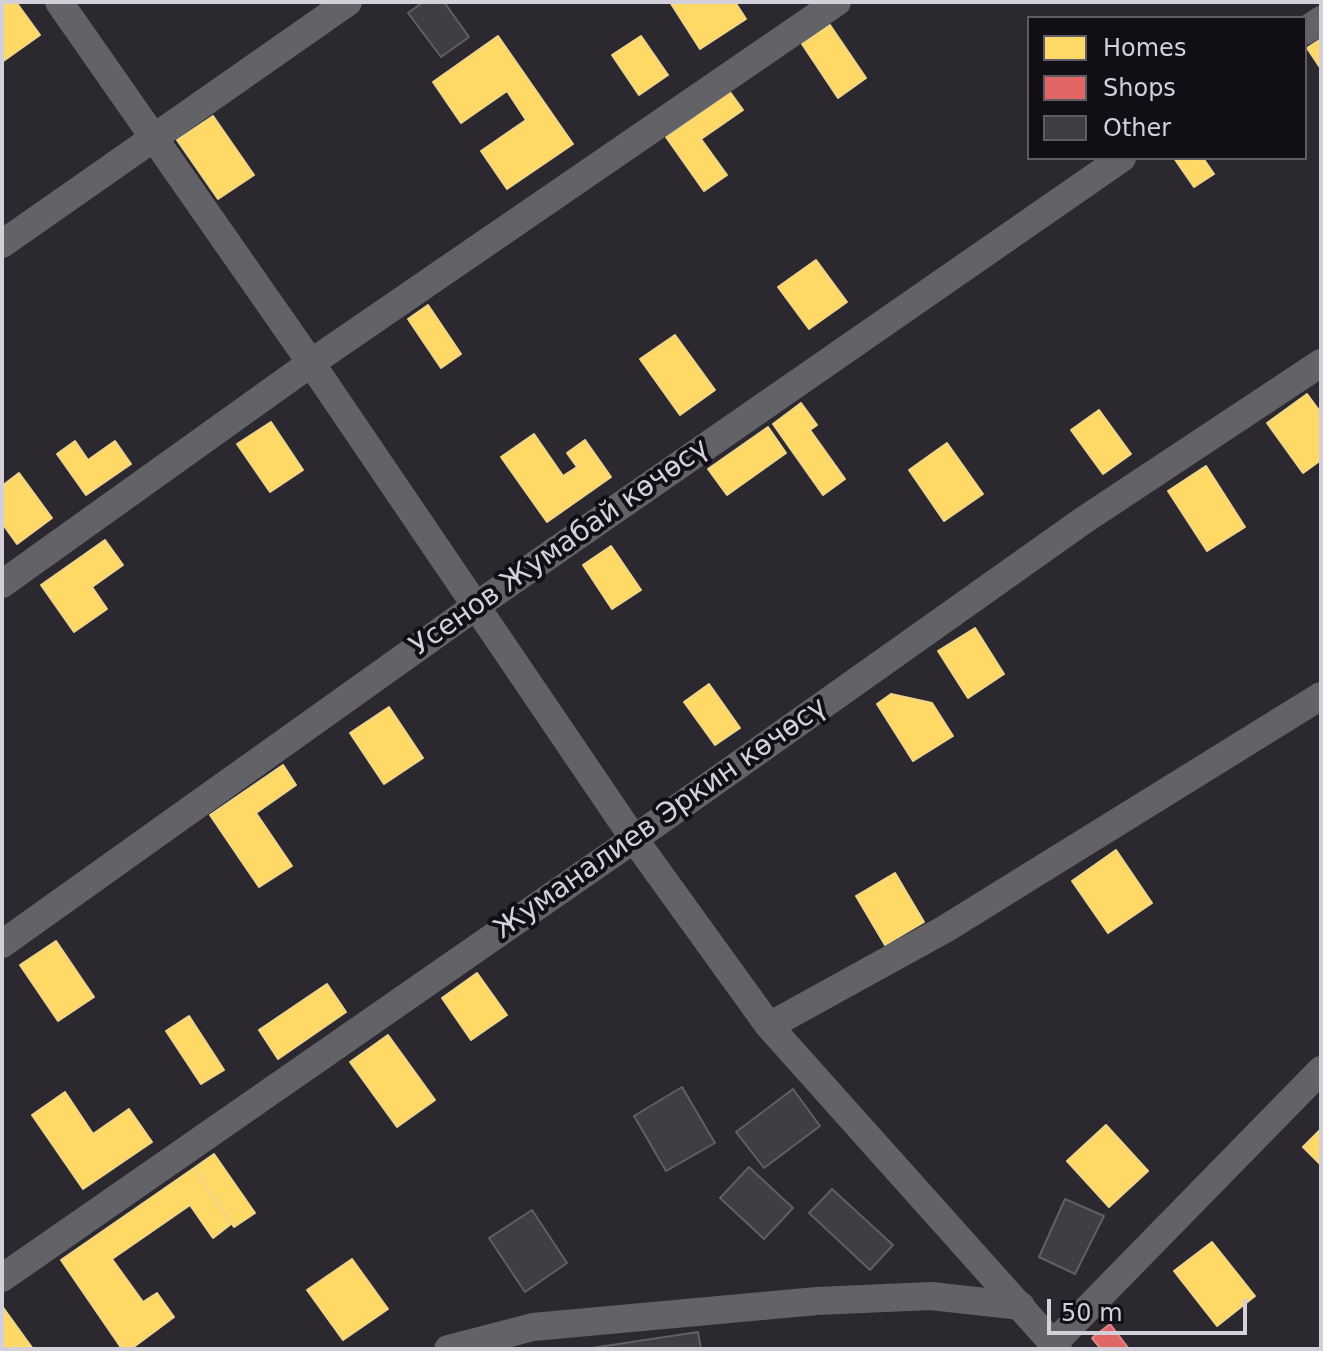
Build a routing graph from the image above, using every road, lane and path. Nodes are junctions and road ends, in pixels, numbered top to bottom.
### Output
1 (59, 2) edge
2 (348, 2) edge
3 (837, 2) edge
4 (153, 137) junction
5 (1119, 160) edge
6 (2, 244) edge
7 (311, 363) junction
8 (1321, 363) edge
9 (2, 584) edge
10 (476, 606) junction
11 (1321, 696) edge
12 (634, 839) junction
13 (2, 944) edge
14 (769, 1026) junction
15 (1321, 1070) edge
16 (2, 1278) edge
17 (1021, 1306) junction
18 (1056, 1346) edge
19 (448, 1349) edge

1 - 4 street
2 - 4 street
3 - 7 street
4 - 6 street
4 - 7 street
5 - 10 street, Усенов Жумабай көчөсү
7 - 9 street
7 - 10 street
8 - 12 street, Жуманалиев Эркин көчөсү
10 - 12 street
10 - 13 street, Усенов Жумабай көчөсү
11 - 14 street
12 - 14 street
12 - 16 street, Жуманалиев Эркин көчөсү
14 - 17 street
15 - 18 street
17 - 18 street
17 - 19 street

